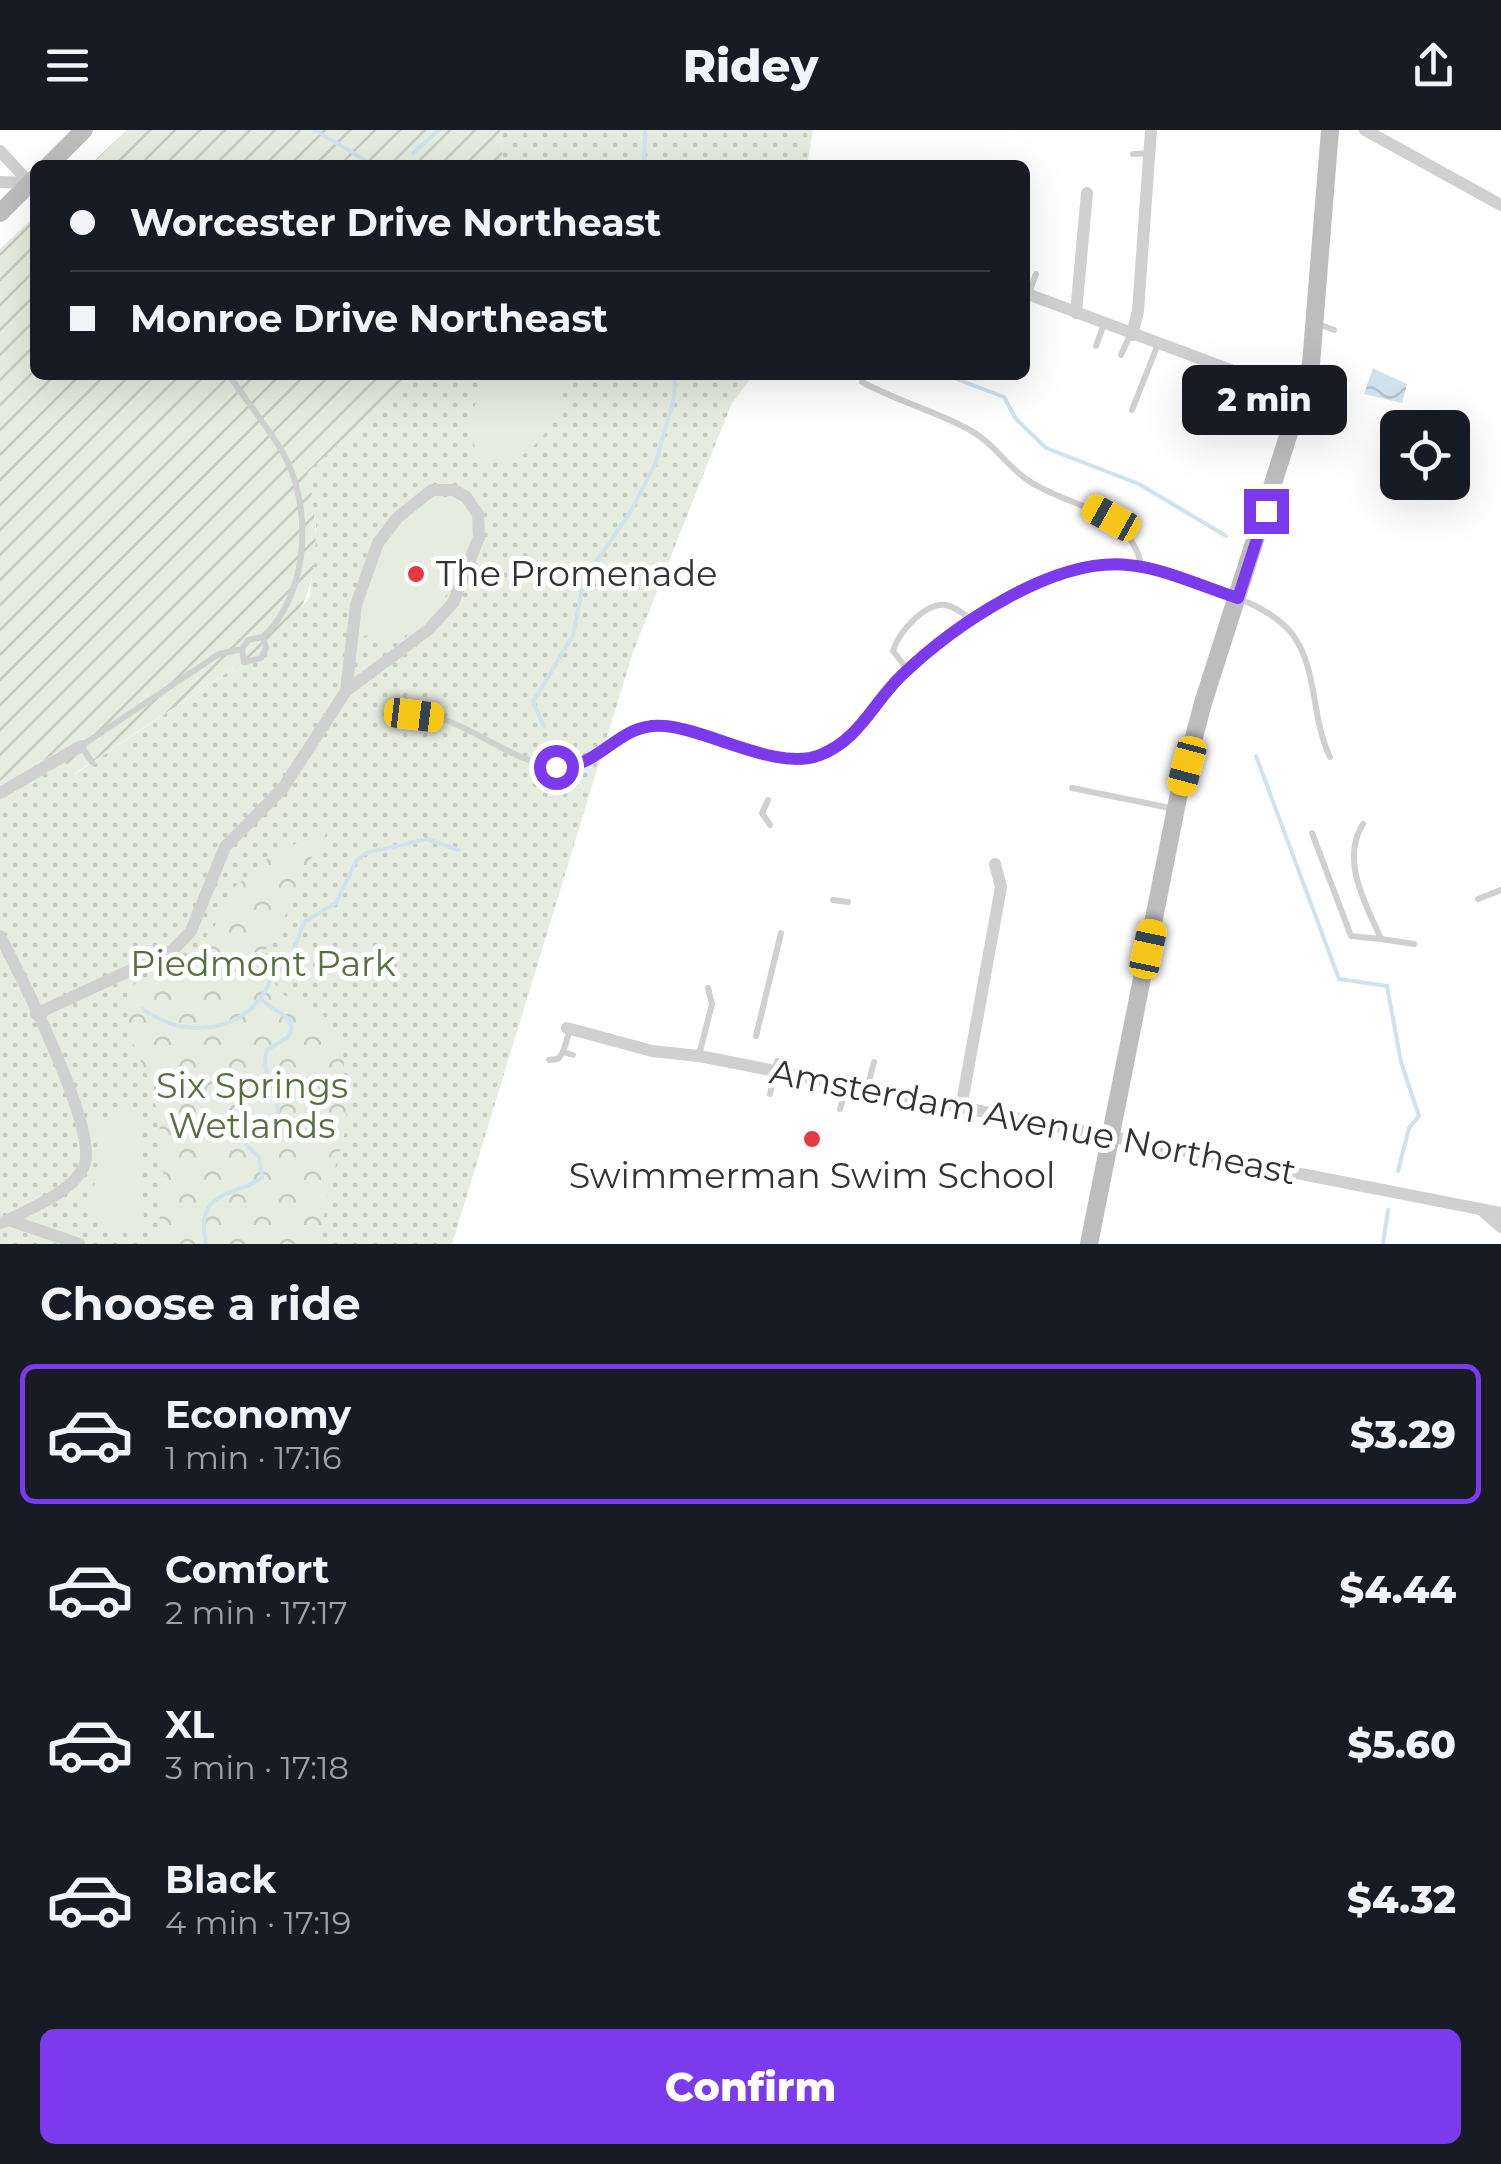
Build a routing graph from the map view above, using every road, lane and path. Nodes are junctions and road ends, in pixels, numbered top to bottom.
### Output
1 (84, 130) edge
2 (1151, 130) edge
3 (1330, 130) edge
4 (1365, 130) edge
5 (0, 151) edge
6 (1149, 153) junction
7 (1133, 154) dead end
8 (53, 160) edge
9 (30, 178) edge
10 (0, 182) edge
11 (30, 182) edge
12 (30, 186) edge
13 (1088, 192) dead end
14 (1501, 204) edge
15 (0, 213) edge
16 (1036, 274) dead end
17 (1030, 287) edge
18 (1030, 294) edge
19 (1076, 312) junction
20 (1104, 324) junction
21 (1131, 334) junction
22 (1158, 344) junction
23 (1096, 346) dead end
24 (1121, 355) dead end
25 (1220, 368) junction
26 (232, 380) edge
27 (862, 382) dead end
28 (1212, 390) junction
29 (1303, 397) junction
30 (1132, 410) dead end
31 (1142, 568) junction
32 (1238, 598) junction
33 (974, 620) junction
34 (263, 637) junction
35 (242, 649) junction
36 (908, 670) junction
37 (346, 691) junction
38 (400, 714) dead end
39 (81, 746) junction
40 (1330, 757) dead end
41 (92, 762) dead end
42 (1072, 788) dead end
43 (0, 793) edge
44 (768, 800) dead end
45 (1176, 810) junction
46 (1363, 824) dead end
47 (770, 825) dead end
48 (1312, 833) dead end
49 (995, 864) dead end
50 (1501, 890) edge
51 (1478, 899) dead end
52 (834, 900) dead end
53 (848, 902) dead end
54 (781, 933) dead end
55 (0, 936) edge
56 (1381, 940) junction
57 (1414, 944) dead end
58 (708, 988) dead end
59 (36, 1014) junction
60 (568, 1029) joint
61 (756, 1036) dead end
62 (563, 1052) junction
63 (573, 1055) dead end
64 (699, 1056) junction
65 (549, 1060) dead end
66 (874, 1062) dead end
67 (776, 1066) junction
68 (847, 1086) junction
69 (867, 1090) junction
70 (770, 1094) dead end
71 (961, 1108) junction
72 (840, 1109) dead end
73 (1110, 1138) junction
74 (1501, 1202) edge
75 (1482, 1210) junction
76 (1501, 1213) edge
77 (5, 1222) edge
78 (1501, 1227) edge
79 (78, 1244) edge
80 (1089, 1244) edge

1 - 8 main road
2 - 6 street
3 - 29 main road
4 - 14 street
5 - 9 street
6 - 7 lane
6 - 21 street
10 - 11 street
12 - 15 main road
13 - 19 street
16 - 17 lane
18 - 19 street
19 - 20 street
20 - 21 street
20 - 23 lane
21 - 22 street
21 - 24 lane
22 - 25 street
22 - 30 lane
25 - 28 lane
25 - 29 street
26 - 34 lane
27 - 31 lane
28 - 28 lane
29 - 32 main road
31 - 32 lane
31 - 33 lane
32 - 40 lane
32 - 45 main road
33 - 36 lane
33 - 36 lane
34 - 35 lane
34 - 35 lane
35 - 39 lane
36 - 38 lane
37 - 37 street
37 - 59 street
39 - 41 lane
39 - 43 street
42 - 45 lane
44 - 47 lane
45 - 73 main road
46 - 56 lane
48 - 56 lane
49 - 71 street
50 - 51 lane
52 - 53 lane
54 - 61 lane
55 - 59 street
56 - 57 lane
58 - 64 lane
59 - 77 street
60 - 62 lane
60 - 64 street, Amsterdam Avenue Northeast
62 - 63 lane
62 - 65 lane
64 - 67 street, Amsterdam Avenue Northeast
66 - 69 lane
67 - 68 street, Amsterdam Avenue Northeast
67 - 70 lane
68 - 69 street, Amsterdam Avenue Northeast
68 - 72 lane
69 - 71 street, Amsterdam Avenue Northeast
71 - 73 street, Amsterdam Avenue Northeast
73 - 75 street, Amsterdam Avenue Northeast
73 - 80 main road
74 - 75 street
75 - 76 street, Amsterdam Avenue Northeast
75 - 78 street
77 - 79 street

